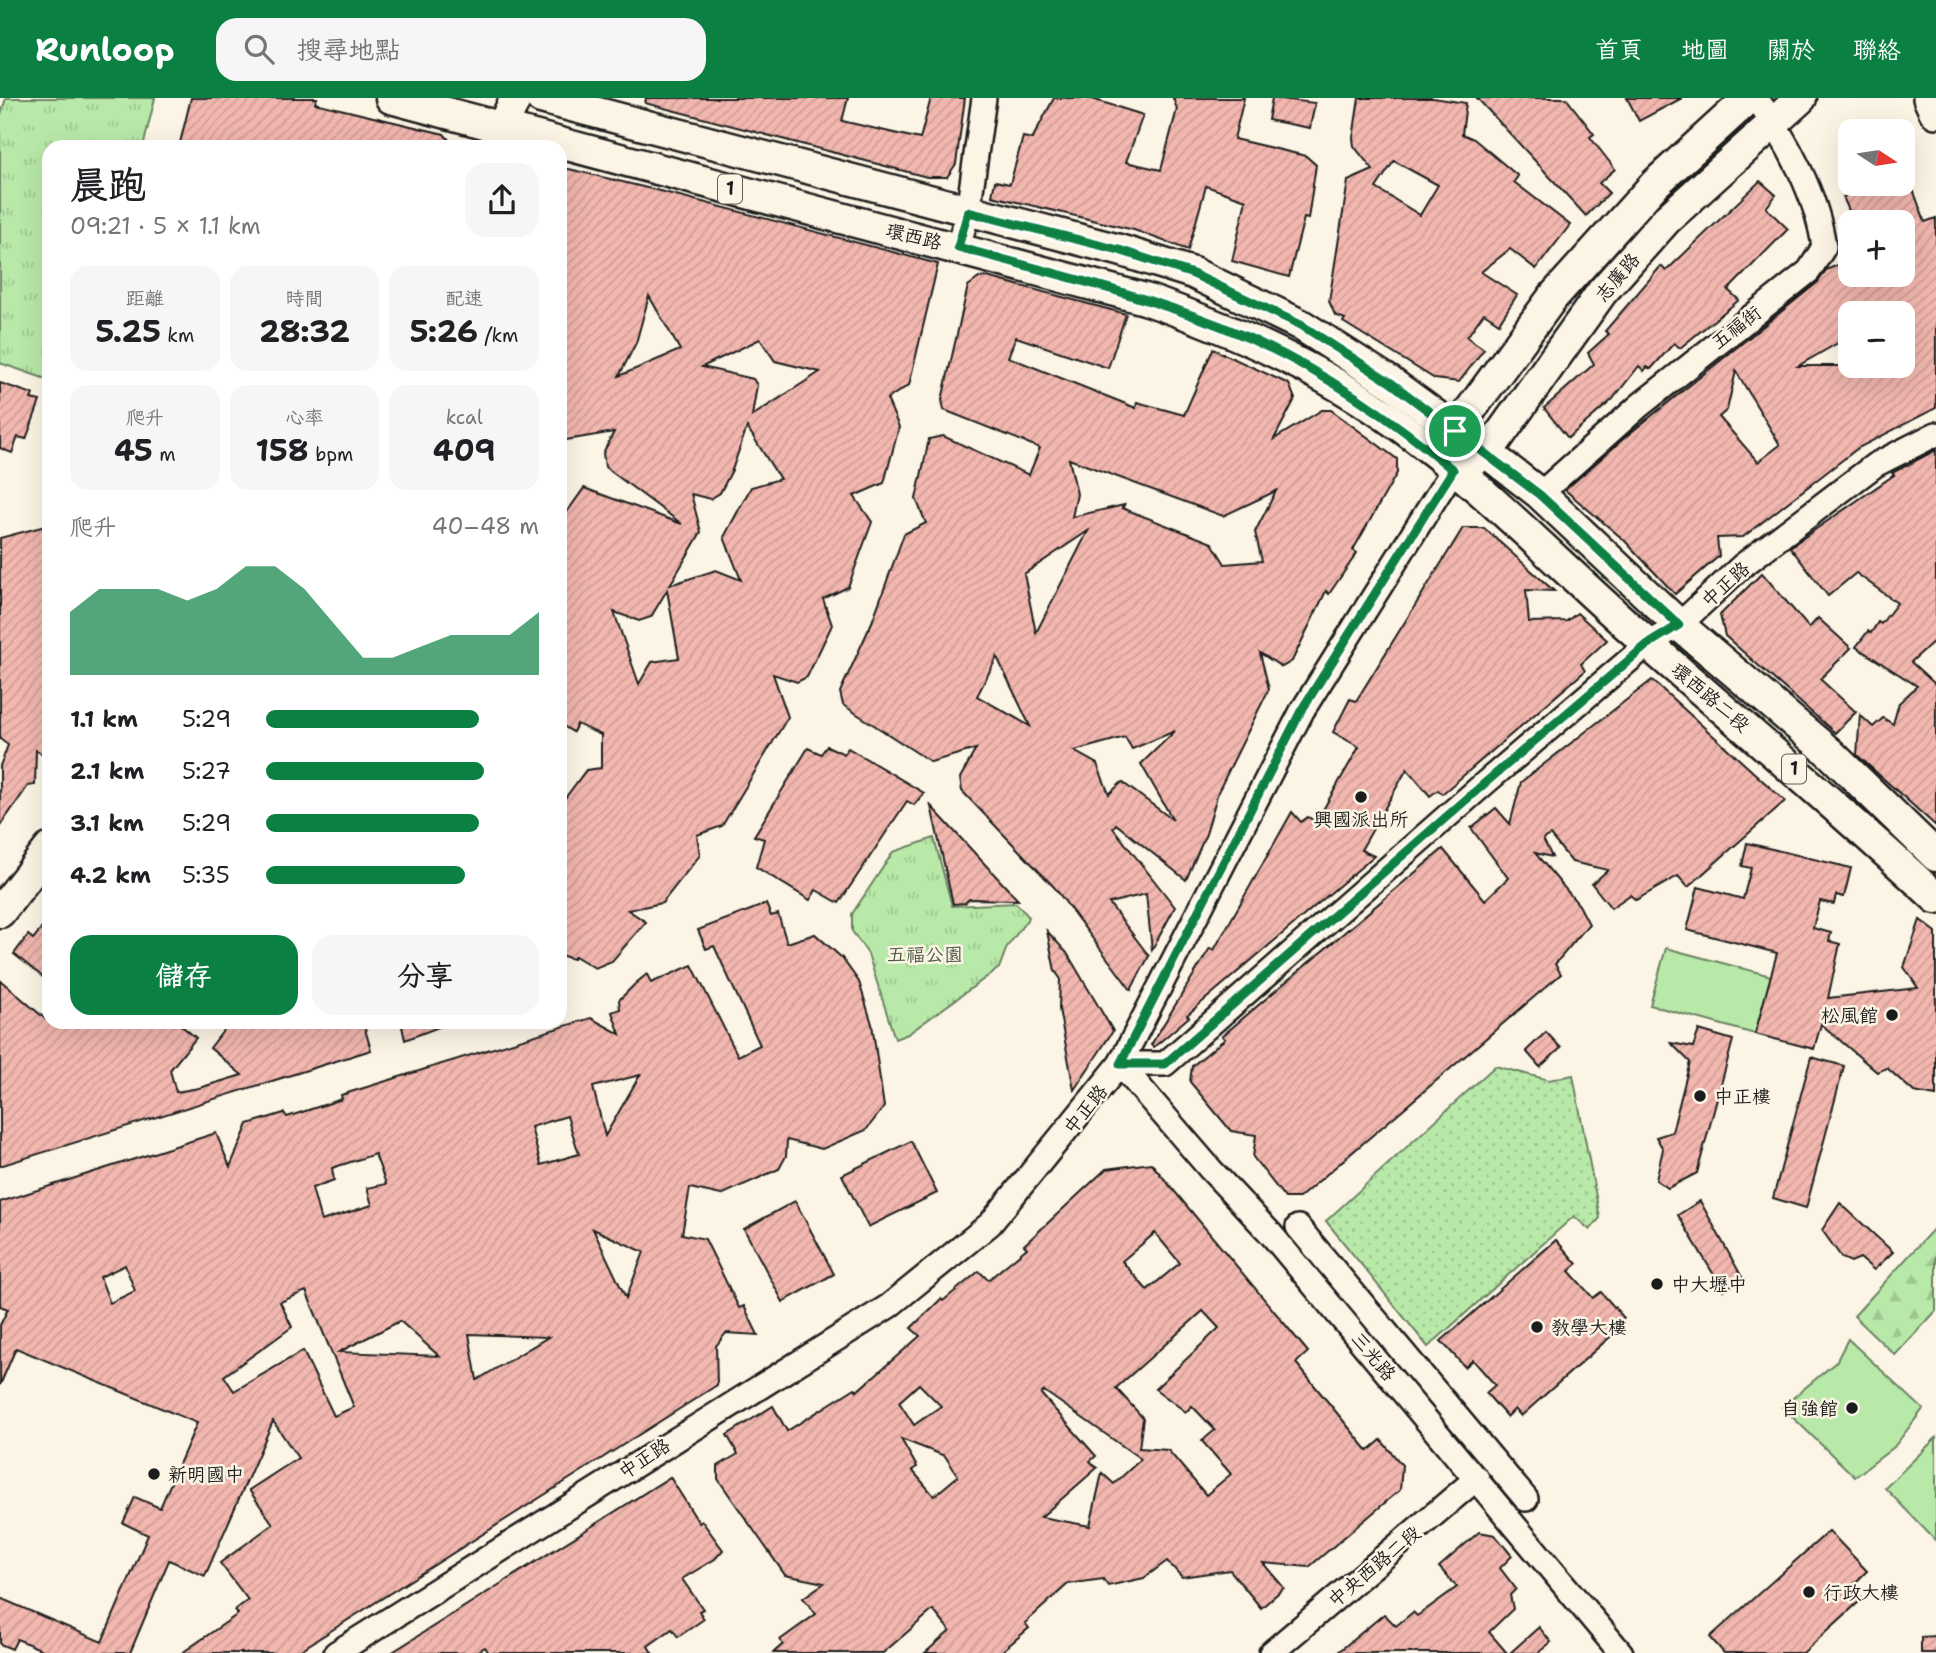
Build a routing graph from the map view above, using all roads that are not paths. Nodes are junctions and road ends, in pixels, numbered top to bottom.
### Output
1 (391, 98) edge
2 (496, 98) edge
3 (516, 98) edge
4 (541, 98) edge
5 (984, 98) edge
6 (1749, 98) edge
7 (1801, 98) edge
8 (1930, 98) edge
9 (1765, 109) edge
10 (1936, 111) edge
11 (500, 137) edge
12 (567, 153) edge
13 (968, 212) junction
14 (958, 247) junction
15 (1455, 431) junction
16 (1936, 434) edge
17 (1487, 453) junction
18 (1453, 470) junction
19 (1540, 495) junction
20 (1679, 625) junction
21 (1648, 644) junction
22 (1936, 856) edge
23 (42, 858) edge
24 (1936, 898) edge
25 (0, 912) edge
26 (1120, 1064) junction
27 (1298, 1227) dead end
28 (1477, 1478) junction
29 (1526, 1499) dead end
30 (336, 1653) edge
31 (1271, 1653) edge
32 (1621, 1653) edge

1 - 11 main road, 1
2 - 11 main road
3 - 11 main road
4 - 13 main road, 環西路 / 1
5 - 13 street
6 - 15 main road, 志廣路
7 - 9 main road, 志廣路
8 - 10 highway
9 - 17 main road, 志廣路
9 - 19 street, 五福街
12 - 14 main road, 環西路 / 1
13 - 14 street
13 - 15 main road, 環西路 / 1
14 - 18 main road, 環西路 / 1
15 - 17 main road, 環西路二段 / 1
15 - 18 main road
16 - 20 street, 中正路
17 - 18 main road, 志廣路
17 - 19 main road, 環西路二段 / 1
18 - 21 main road, 環西路二段 / 1
18 - 26 street
19 - 20 main road, 環西路二段 / 1
20 - 21 street, 中正路
20 - 22 main road, 環西路二段 / 1
21 - 24 main road, 環西路二段 / 1
21 - 26 street, 中正路
23 - 25 main road
26 - 28 street, 三光路
26 - 30 street, 中正路
27 - 29 street
28 - 31 street, 中央西路二段
28 - 32 street, 三光路

